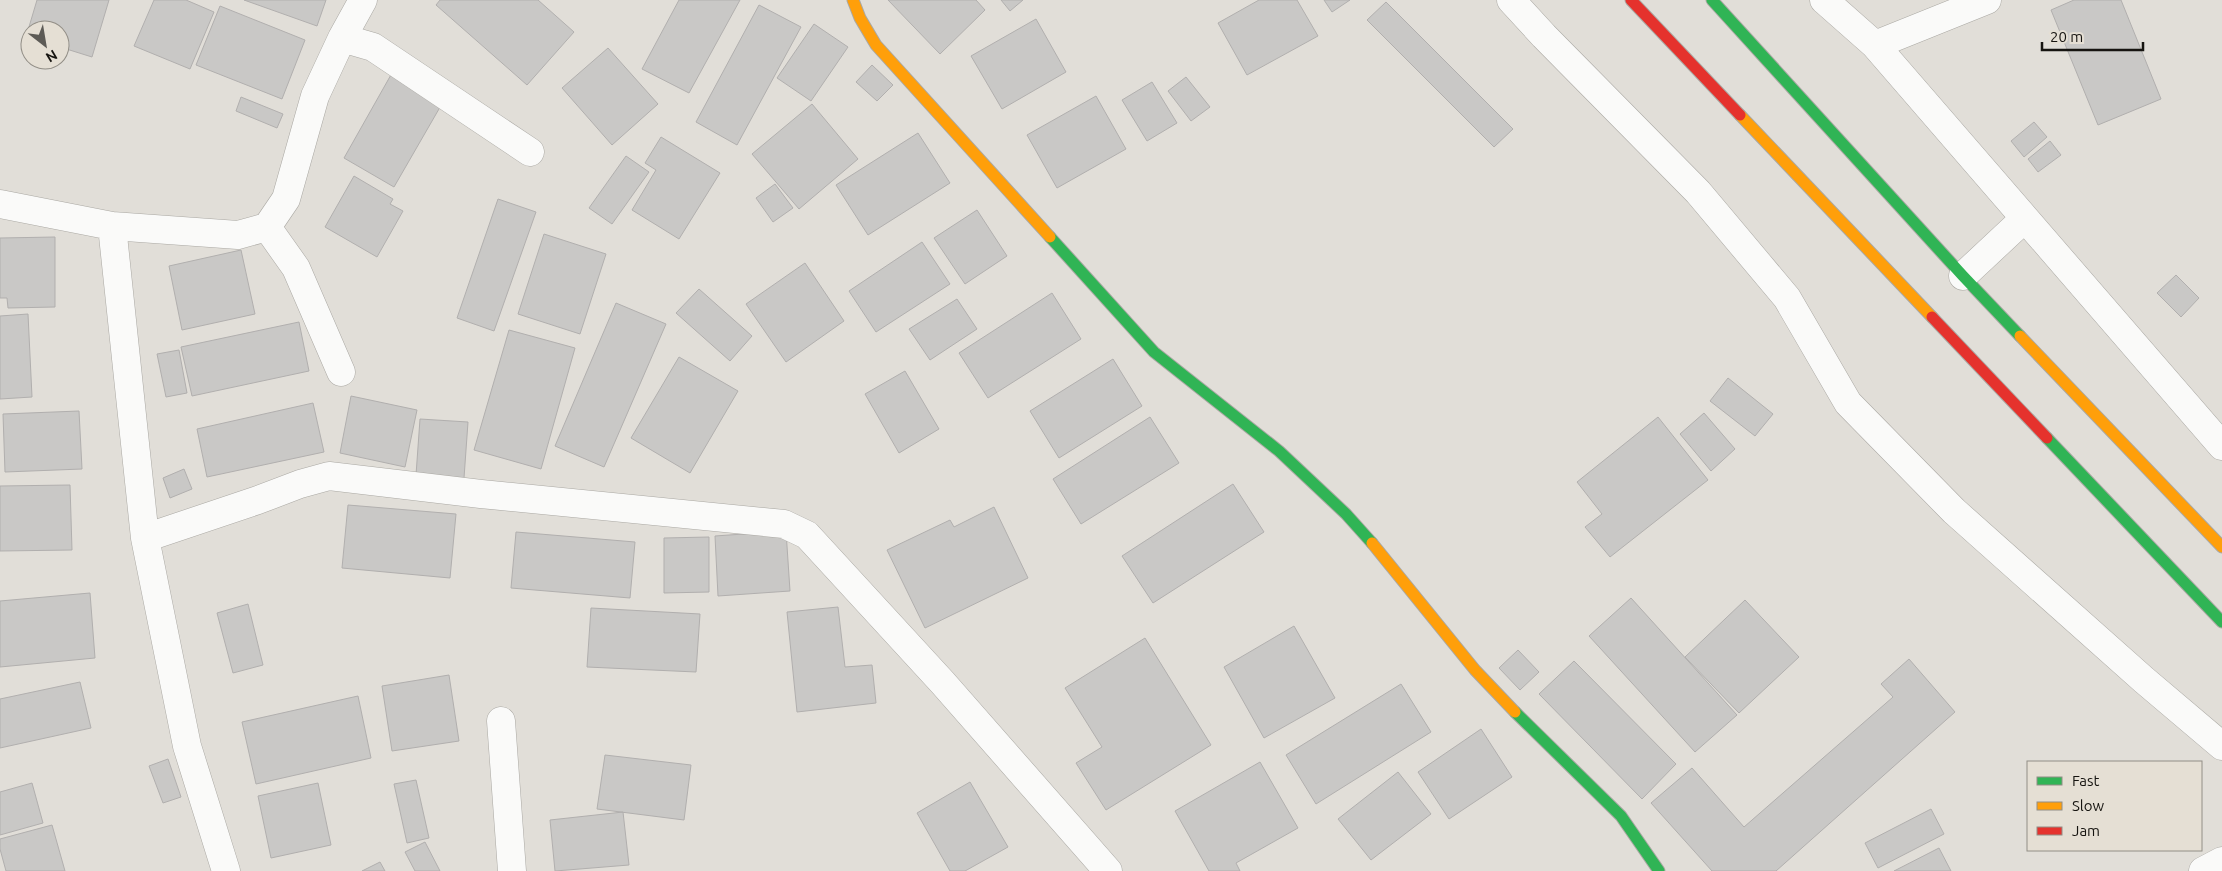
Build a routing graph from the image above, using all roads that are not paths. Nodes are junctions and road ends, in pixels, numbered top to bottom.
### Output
1 (363, 0) edge
2 (853, 0) edge
3 (1511, 0) edge
4 (1631, 0) edge
5 (1712, 0) edge
6 (1824, 0) edge
7 (1987, 0) edge
8 (342, 38) junction
9 (1875, 44) junction
10 (530, 152) dead end
11 (0, 204) edge
12 (2024, 219) junction
13 (112, 226) junction
14 (267, 227) junction
15 (1963, 276) junction
16 (341, 372) dead end
17 (2222, 446) edge
18 (145, 538) junction
19 (2222, 547) edge
20 (2222, 622) edge
21 (501, 721) dead end
22 (2222, 746) edge
23 (2222, 861) edge
24 (226, 871) edge
25 (512, 871) edge
26 (1108, 871) edge
27 (1659, 871) edge
28 (2203, 871) edge

1 - 8 street
2 - 27 main road
3 - 22 street
4 - 20 main road
5 - 15 main road
6 - 9 street
7 - 9 street
8 - 10 street
8 - 14 street
9 - 12 street
11 - 13 street
12 - 15 street
12 - 17 street
13 - 14 street
13 - 18 street
14 - 16 street
15 - 19 main road
18 - 24 street
18 - 26 street
21 - 25 street
23 - 28 street

